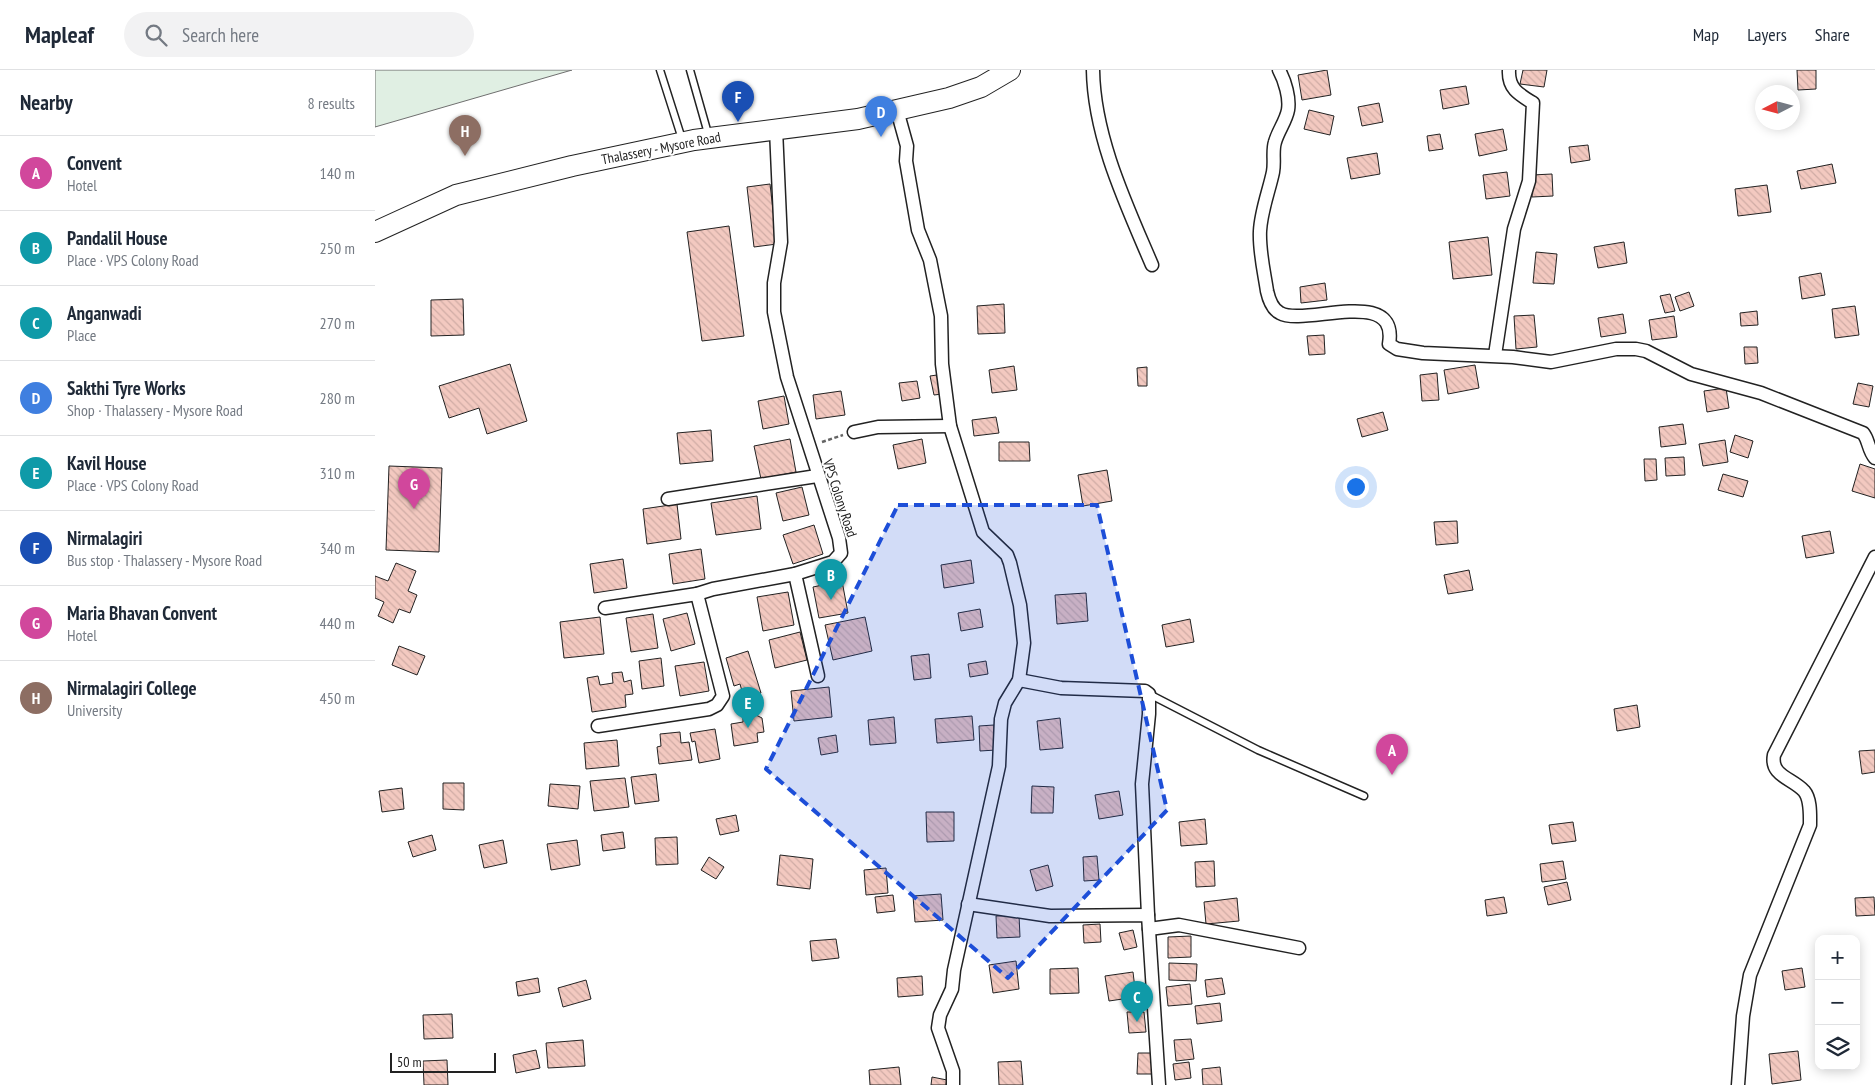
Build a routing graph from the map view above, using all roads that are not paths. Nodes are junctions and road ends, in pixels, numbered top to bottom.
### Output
1 (660, 70) edge
2 (683, 70) edge
3 (690, 70) edge
4 (1010, 70) edge
5 (1093, 70) edge
6 (1279, 70) edge
7 (1509, 70) edge
8 (692, 78) junction
9 (897, 110) junction
10 (776, 129) junction
11 (709, 138) junction
12 (683, 142) junction
13 (375, 232) edge
14 (1152, 265) dead end
15 (1495, 356) junction
16 (950, 426) junction
17 (854, 432) road end
18 (1875, 458) edge
19 (817, 476) junction
20 (668, 499) dead end
21 (1875, 557) edge
22 (795, 574) junction
23 (697, 594) junction
24 (605, 608) dead end
25 (818, 676) dead end
26 (1019, 680) junction
27 (1149, 694) junction
28 (598, 726) dead end
29 (1364, 796) dead end
30 (968, 904) junction
31 (1148, 915) junction
32 (1149, 929) junction
33 (1299, 948) dead end
34 (953, 1085) edge
35 (1159, 1085) edge
36 (1738, 1085) edge

1 - 12 lane
2 - 8 lane
3 - 8 lane
4 - 9 main road, Thalassery - Mysore Road
5 - 14 street
6 - 15 street
7 - 15 street
8 - 11 lane
9 - 10 main road, Thalassery - Mysore Road
9 - 16 street
10 - 11 main road, Thalassery - Mysore Road
10 - 19 street, VPS Colony Road
11 - 12 main road, Thalassery - Mysore Road
12 - 13 main road, Thalassery - Mysore Road
15 - 18 street
16 - 17 street
16 - 26 street
19 - 20 street
19 - 22 street, VPS Colony Road
21 - 36 street
22 - 23 street, VPS Colony Road
22 - 25 street
23 - 24 street, VPS Colony Road
23 - 28 street
26 - 27 street
26 - 30 street
27 - 29 lane
27 - 31 street
30 - 31 street
30 - 34 street
31 - 32 street
32 - 33 street
32 - 35 street

